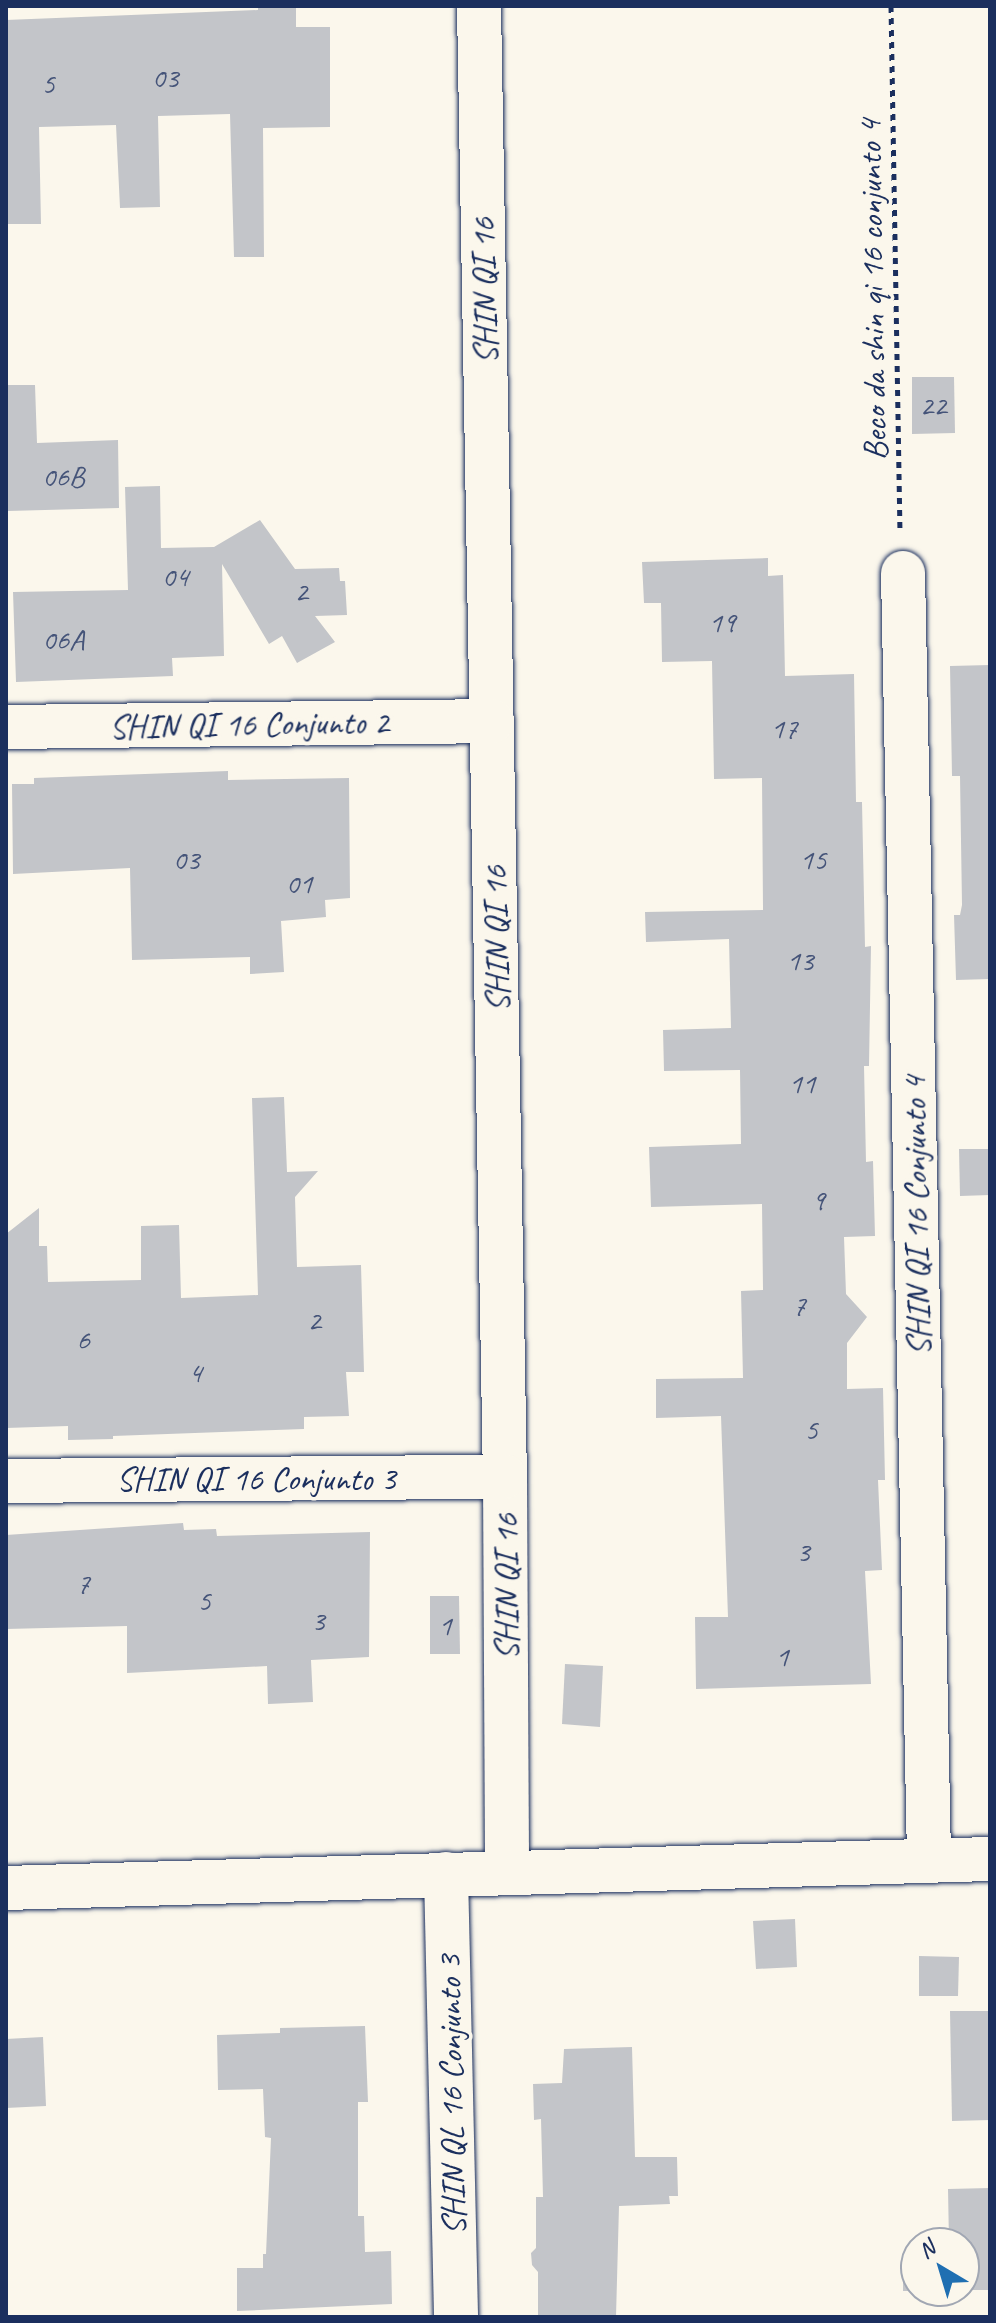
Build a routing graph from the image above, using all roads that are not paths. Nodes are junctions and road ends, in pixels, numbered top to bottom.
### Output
1 (479, 6) edge
2 (903, 573) road end
3 (492, 721) junction
4 (6, 727) edge
5 (505, 1477) junction
6 (6, 1481) edge
7 (929, 1858) junction
8 (990, 1859) edge
9 (507, 1872) junction
10 (446, 1874) junction
11 (6, 1888) edge
12 (456, 2317) edge

1 - 3 street, SHIN QI 16
2 - 7 street, SHIN QI 16 Conjunto 4
3 - 4 street, SHIN QI 16 Conjunto 2
3 - 5 street, SHIN QI 16
5 - 6 street, SHIN QI 16 Conjunto 3
5 - 9 street, SHIN QI 16
7 - 8 street
7 - 9 street
9 - 10 street
10 - 11 street
10 - 12 street, SHIN QL 16 Conjunto 3

